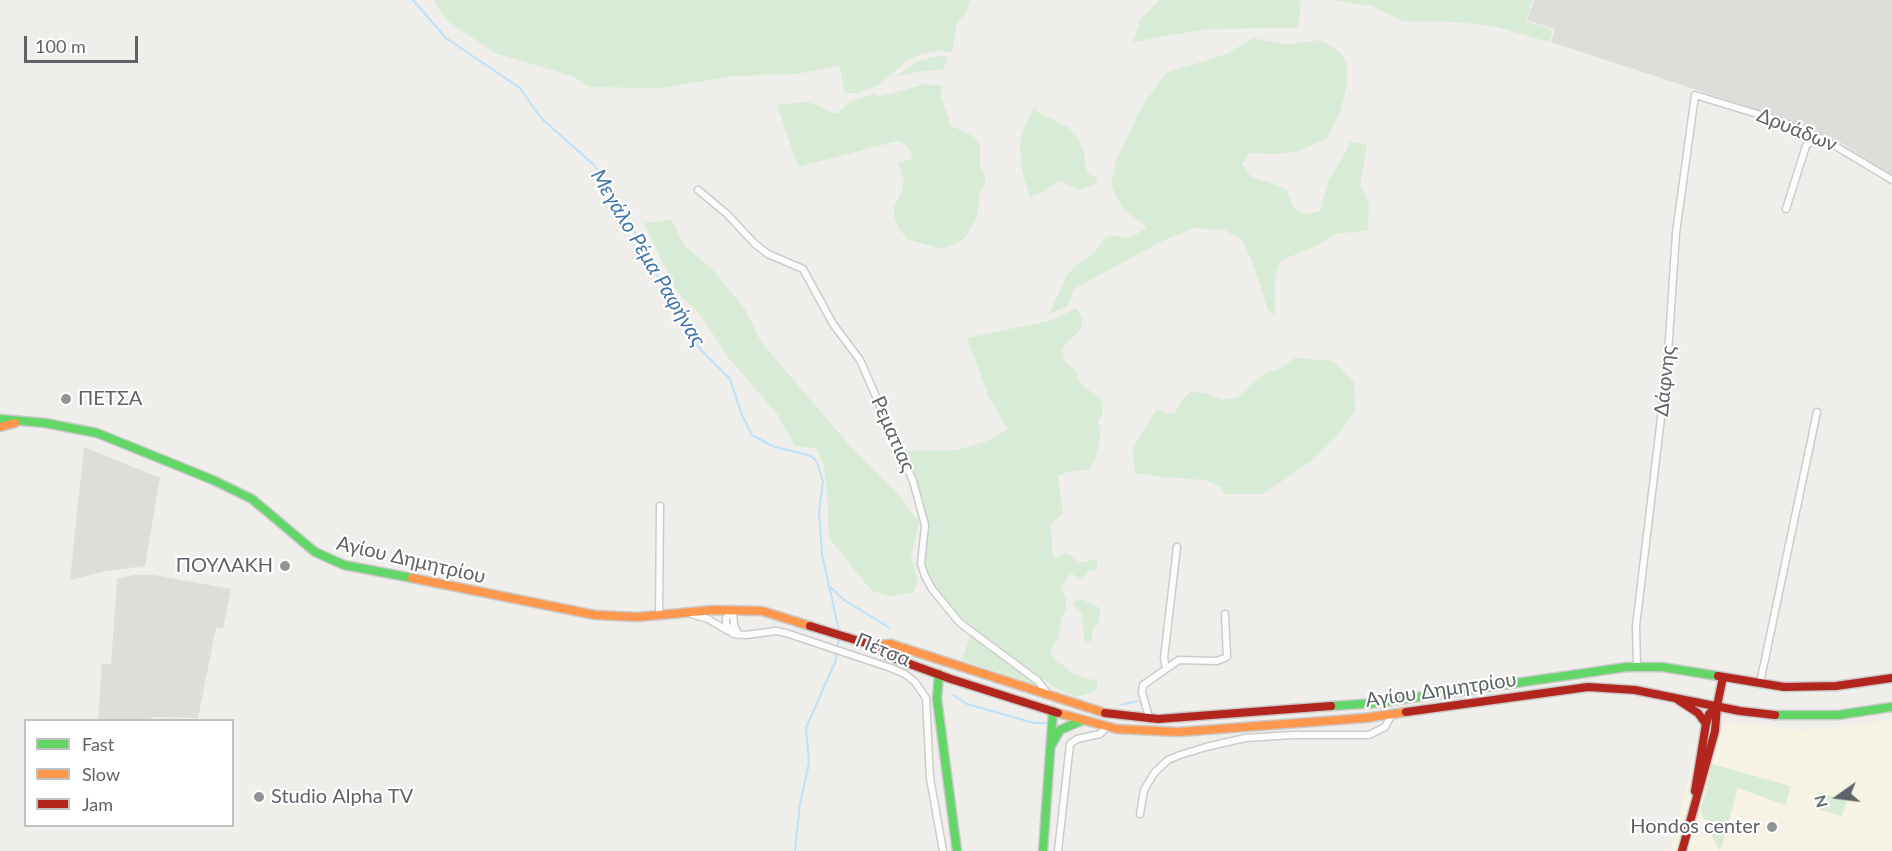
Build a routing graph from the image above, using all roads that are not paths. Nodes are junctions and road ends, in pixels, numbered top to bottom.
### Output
1 (1695, 95) joint
2 (1815, 136) junction
3 (1892, 180) edge
4 (698, 190) dead end
5 (1786, 209) dead end
6 (1817, 412) dead end
7 (0, 419) edge
8 (19, 422) junction
9 (0, 427) edge
10 (660, 506) dead end
11 (1177, 547) dead end
12 (733, 609) junction
13 (685, 612) junction
14 (1224, 614) dead end
15 (659, 616) junction
16 (736, 634) junction
17 (872, 645) junction
18 (944, 661) junction
19 (1637, 666) junction
20 (1166, 668) junction
21 (939, 674) junction
22 (1723, 677) junction
23 (1892, 678) edge
24 (1760, 683) junction
25 (998, 694) joint
26 (1048, 694) junction
27 (1675, 698) junction
28 (1717, 706) junction
29 (1892, 707) edge
30 (1053, 711) junction
31 (1392, 714) junction
32 (1149, 718) junction
33 (1083, 720) junction
34 (1706, 724) junction
35 (1107, 727) junction
36 (1051, 747) junction
37 (1694, 804) junction
38 (1140, 814) dead end
39 (943, 851) edge
40 (957, 851) edge
41 (1043, 851) edge
42 (1058, 851) edge
43 (1682, 851) edge

1 - 2 street, Δρυάδων
1 - 19 street, Δάφνης
2 - 3 street, Δρυάδων
2 - 5 street
4 - 26 street, Ρεματιας
6 - 24 street
7 - 8 main road
8 - 9 main road
8 - 15 main road, Αγίου Δημητρίου
10 - 15 street
11 - 20 street
12 - 13 main road, Πέτσα
12 - 16 street
12 - 17 main road, Πέτσα
13 - 15 main road, Αγίου Δημητρίου
13 - 16 street
14 - 20 street
16 - 39 street, Πέτσα
17 - 18 main road, Πέτσα
17 - 21 main road, Πέτσα
18 - 21 main road
18 - 26 main road, Πέτσα
19 - 22 main road, Αγίου Δημητρίου
19 - 32 main road, Αγίου Δημητρίου
20 - 32 street
21 - 25 main road, Πέτσα
21 - 40 main road
22 - 24 main road, Αγίου Δημητρίου
22 - 28 main road
23 - 24 main road, Αγίου Δημητρίου
25 - 30 main road, Αγίου Δημητρίου
26 - 30 main road
26 - 32 main road, Αγίου Δημητρίου
27 - 28 main road, Αγίου Δημητρίου
27 - 31 main road, Αγίου Δημητρίου
27 - 34 main road
28 - 29 main road, Αγίου Δημητρίου
28 - 34 main road
28 - 37 main road
30 - 33 main road, Αγίου Δημητρίου
30 - 36 main road
31 - 35 main road, Αγίου Δημητρίου
31 - 38 street
33 - 35 main road, Αγίου Δημητρίου
33 - 36 main road
34 - 37 main road
35 - 42 street
36 - 41 main road
37 - 43 main road

